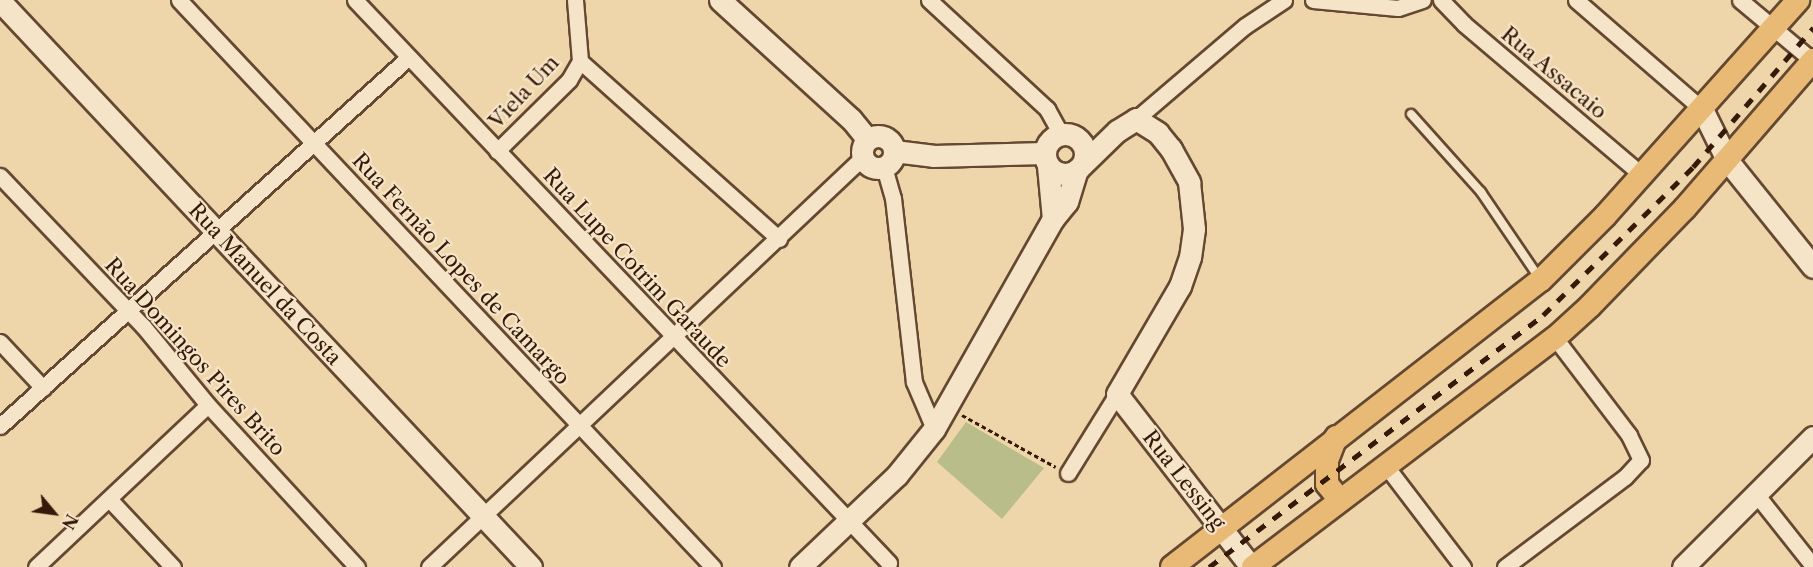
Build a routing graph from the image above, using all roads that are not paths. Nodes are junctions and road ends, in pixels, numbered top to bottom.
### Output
1 (179, 0) edge
2 (356, 0) edge
3 (575, 0) edge
4 (720, 0) edge
5 (929, 0) edge
6 (1284, 0) edge
7 (1313, 0) edge
8 (1423, 0) edge
9 (1442, 0) edge
10 (1576, 0) edge
11 (1740, 0) edge
12 (1798, 0) edge
13 (0, 1) edge
14 (1772, 28) junction
15 (409, 57) junction
16 (1813, 60) edge
17 (580, 61) junction
18 (1702, 109) junction
19 (1411, 114) dead end
20 (1136, 119) junction
21 (1117, 131) junction
22 (1068, 135) junction
23 (314, 144) junction
24 (865, 148) junction
25 (497, 151) junction
26 (889, 159) junction
27 (1046, 160) junction
28 (1727, 160) junction
29 (1080, 167) junction
30 (1642, 175) junction
31 (0, 176) edge
32 (1053, 219) junction
33 (218, 233) junction
34 (779, 239) junction
35 (1813, 267) edge
36 (1541, 280) junction
37 (129, 312) junction
38 (673, 338) junction
39 (1555, 338) junction
40 (0, 342) edge
41 (43, 388) junction
42 (1117, 394) junction
43 (208, 405) junction
44 (0, 426) edge
45 (580, 426) junction
46 (934, 429) junction
47 (1336, 437) junction
48 (1813, 437) edge
49 (1386, 466) junction
50 (1068, 473) road end
51 (1756, 494) junction
52 (110, 500) junction
53 (1340, 500) junction
54 (483, 516) junction
55 (849, 521) junction
56 (1222, 529) junction
57 (889, 563) dead end
58 (1813, 566) edge
59 (36, 567) edge
60 (173, 567) edge
61 (357, 567) edge
62 (429, 567) edge
63 (531, 567) edge
64 (713, 567) edge
65 (800, 567) edge
66 (1172, 567) edge
67 (1252, 567) edge
68 (1463, 567) edge
69 (1504, 567) edge
70 (1683, 567) edge

1 - 23 street, Rua Fernão Lopes de Camargo
2 - 15 street, Rua Lupe Cotrim Garaude
3 - 17 street
4 - 24 street
5 - 22 street
6 - 20 street
7 - 8 street
9 - 30 street, Rua Assacaio
10 - 18 street
11 - 14 street
12 - 14 main road
13 - 33 street, Rua Manuel da Costa
14 - 16 street
14 - 18 main road
15 - 23 street
15 - 25 street, Rua Lupe Cotrim Garaude
16 - 28 main road
17 - 25 street, Viela Um
17 - 34 street
18 - 28 street
18 - 30 main road
19 - 36 lane
20 - 21 street
20 - 42 street
21 - 22 street
21 - 29 street
22 - 27 street
22 - 29 street
23 - 33 street
23 - 45 street, Rua Fernão Lopes de Camargo
24 - 26 street
24 - 26 street
24 - 34 street
25 - 38 street, Rua Lupe Cotrim Garaude
26 - 27 street
26 - 46 street
27 - 29 street
27 - 32 street
28 - 35 street
28 - 39 main road
29 - 32 street
30 - 36 main road
31 - 37 street, Rua Domingos Pires Brito
32 - 46 street
33 - 37 street
33 - 54 street, Rua Manuel da Costa
34 - 38 street
36 - 47 main road
37 - 41 street
37 - 43 street, Rua Domingos Pires Brito
38 - 45 street
38 - 55 street, Rua Lupe Cotrim Garaude
39 - 49 main road
39 - 69 street
40 - 41 street
41 - 44 street
42 - 50 street
42 - 56 street, Rua Lessing
43 - 52 street
43 - 61 street, Rua Domingos Pires Brito
45 - 54 street
45 - 64 street, Rua Fernão Lopes de Camargo
46 - 55 street
47 - 53 main road
47 - 56 main road
48 - 51 street
49 - 53 main road
49 - 68 street
51 - 58 street
51 - 70 street
52 - 59 street
52 - 60 street
53 - 67 main road
54 - 62 street
54 - 63 street, Rua Manuel da Costa
55 - 57 street, Rua Lupe Cotrim Garaude
55 - 65 street
56 - 66 main road
56 - 67 street, Rua Lessing

